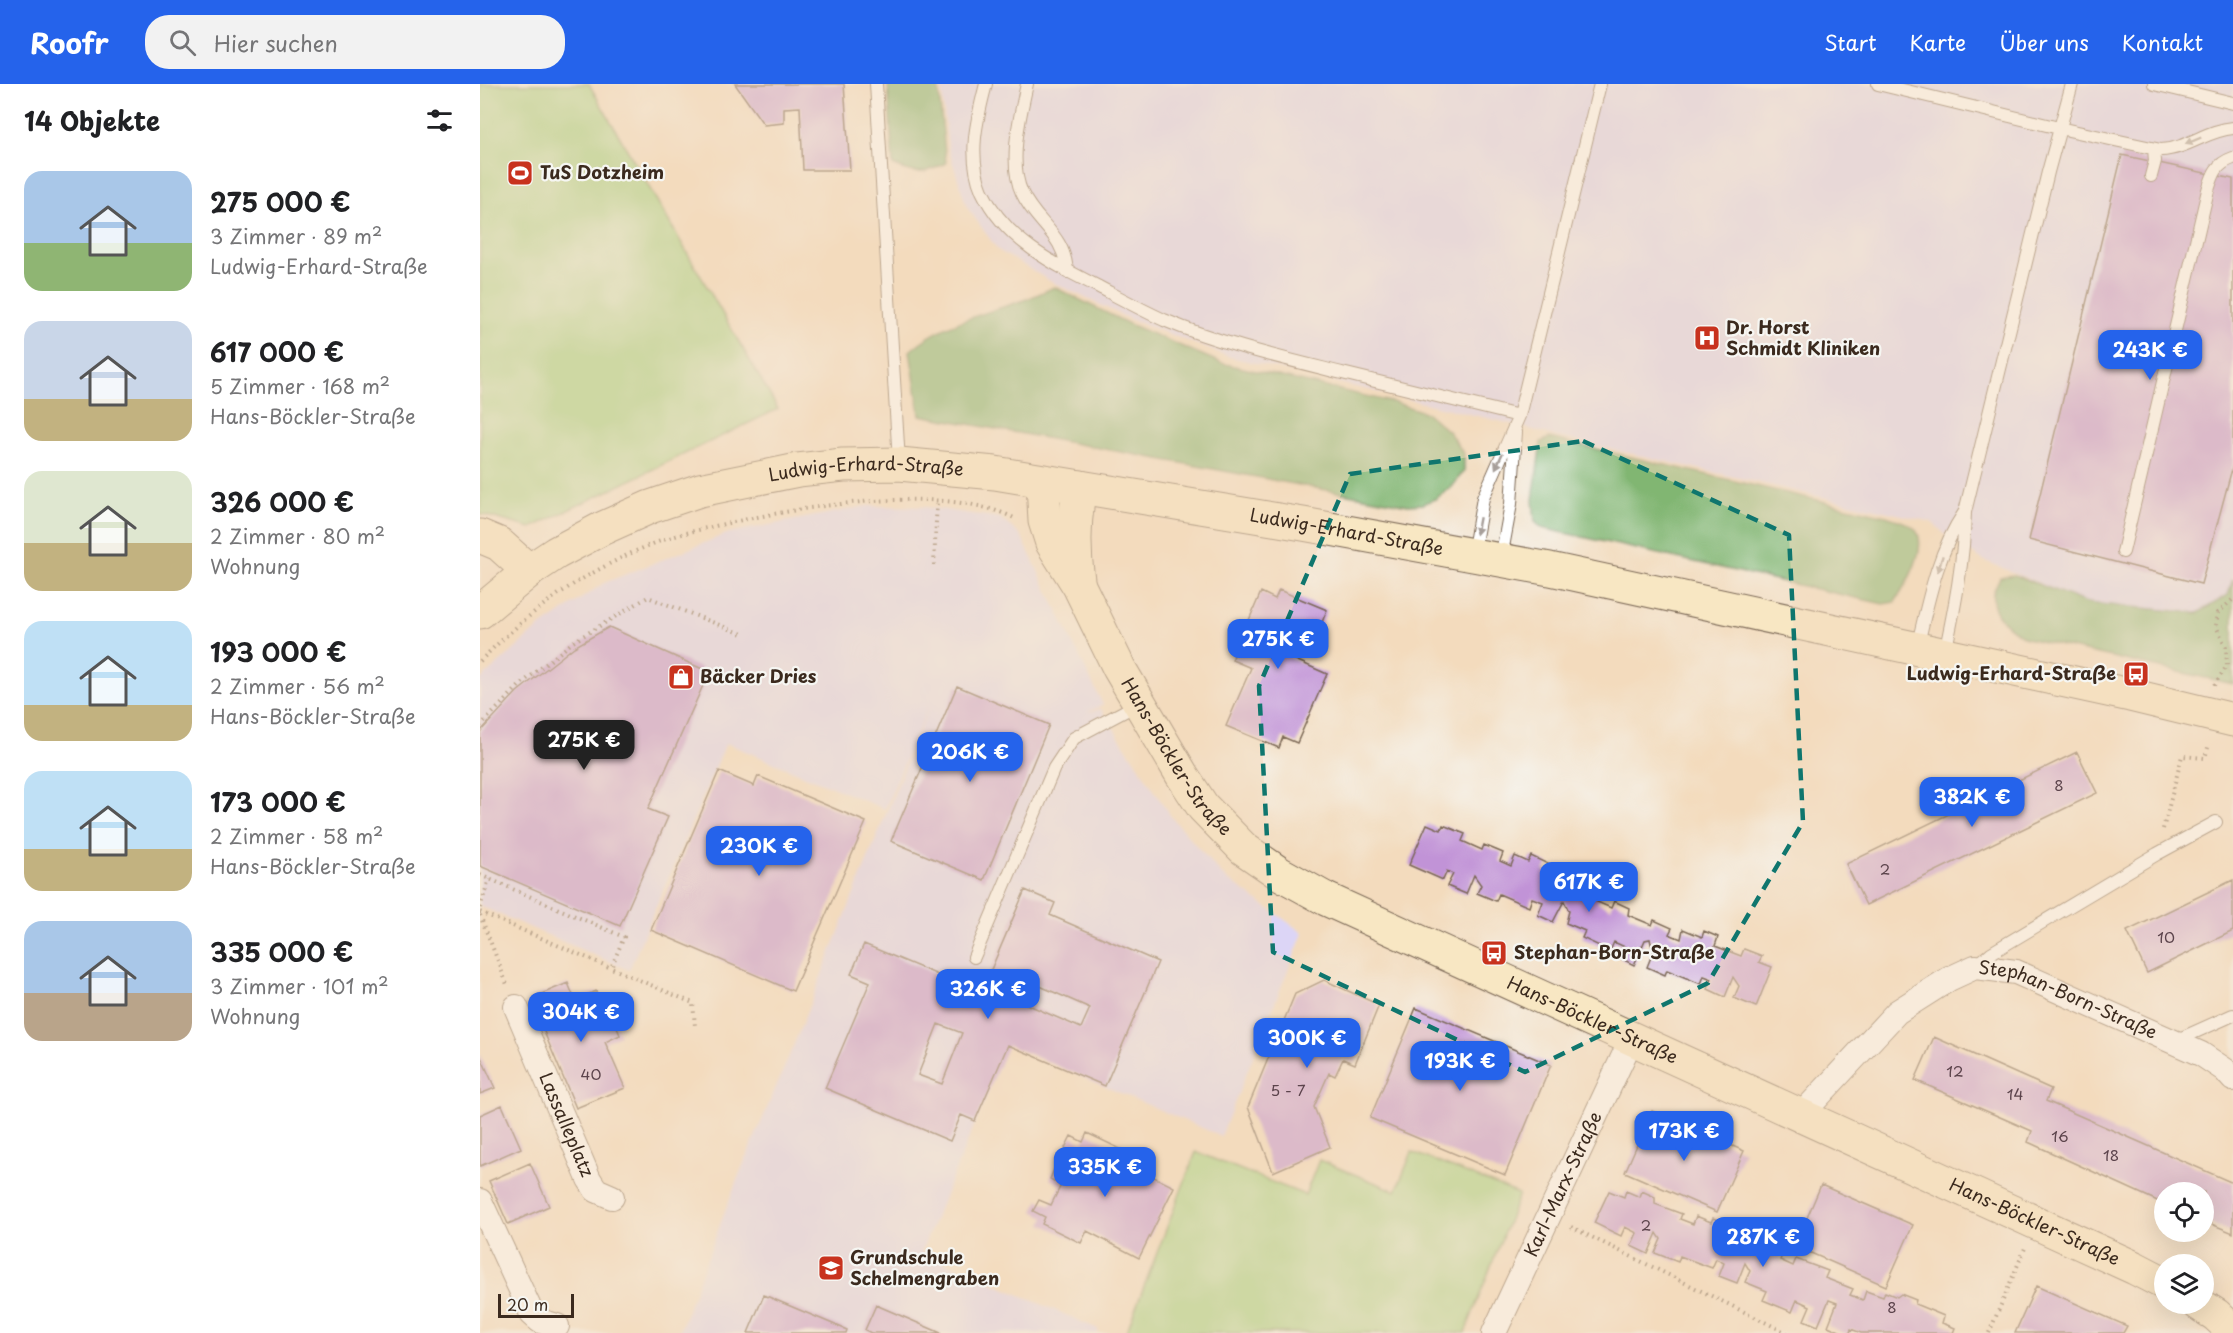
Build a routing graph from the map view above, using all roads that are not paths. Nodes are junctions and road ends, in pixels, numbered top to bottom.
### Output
1 (876, 84) edge
2 (986, 84) edge
3 (1027, 84) edge
4 (1600, 84) edge
5 (1878, 84) edge
6 (2072, 84) edge
7 (2154, 84) edge
8 (2233, 103) edge
9 (2059, 128) junction
10 (2233, 128) edge
11 (2154, 149) junction
12 (2233, 158) edge
13 (2151, 176) dead end
14 (1067, 272) junction
15 (1518, 420) junction
16 (899, 464) junction
17 (1042, 482) junction
18 (1080, 487) junction
19 (1965, 512) junction
20 (480, 536) edge
21 (2123, 552) dead end
22 (1486, 557) junction
23 (529, 571) junction
24 (1079, 586) junction
25 (485, 597) edge
26 (1931, 652) junction
27 (1139, 703) junction
28 (2233, 720) edge
29 (2216, 822) dead end
30 (975, 957) dead end
31 (1975, 967) junction
32 (516, 1007) road end
33 (2233, 1015) edge
34 (1632, 1038) junction
35 (2174, 1042) junction
36 (2233, 1079) edge
37 (1801, 1115) junction
38 (612, 1197) dead end
39 (480, 1201) edge
40 (2154, 1278) edge
41 (2214, 1314) edge
42 (556, 1326) dead end
43 (2233, 1331) edge
44 (1494, 1333) edge

1 - 16 lane
2 - 14 lane
3 - 14 lane
4 - 15 lane
5 - 9 lane
6 - 9 lane
7 - 8 lane
9 - 11 lane
9 - 19 lane
10 -> 11 lane
11 - 13 lane
12 - 21 lane
14 - 15 lane
15 - 22 lane
15 -> 22 lane
16 - 17 main road, Ludwig-Erhard-Straße
16 - 23 main road, Ludwig-Erhard-Straße
17 - 18 main road, Ludwig-Erhard-Straße
17 - 24 main road, Hans-Böckler-Straße
18 - 22 main road, Ludwig-Erhard-Straße
18 - 24 main road, Hans-Böckler-Straße
19 - 26 lane
19 -> 26 lane
20 - 23 main road
22 - 26 main road, Ludwig-Erhard-Straße
23 - 25 main road, Ludwig-Erhard-Straße
24 - 27 main road, Hans-Böckler-Straße
26 - 28 main road, Ludwig-Erhard-Straße
27 - 30 lane
27 - 34 main road, Hans-Böckler-Straße
29 - 31 lane
31 - 35 street, Stephan-Born-Straße
31 - 37 street, Stephan-Born-Straße
32 - 38 street, Lassalleplatz
33 - 35 lane
34 - 37 main road, Hans-Böckler-Straße
34 - 44 street, Karl-Marx-Straße
35 - 36 street, Stephan-Born-Straße
37 - 40 main road, Hans-Böckler-Straße
39 - 42 street
41 - 43 main road

